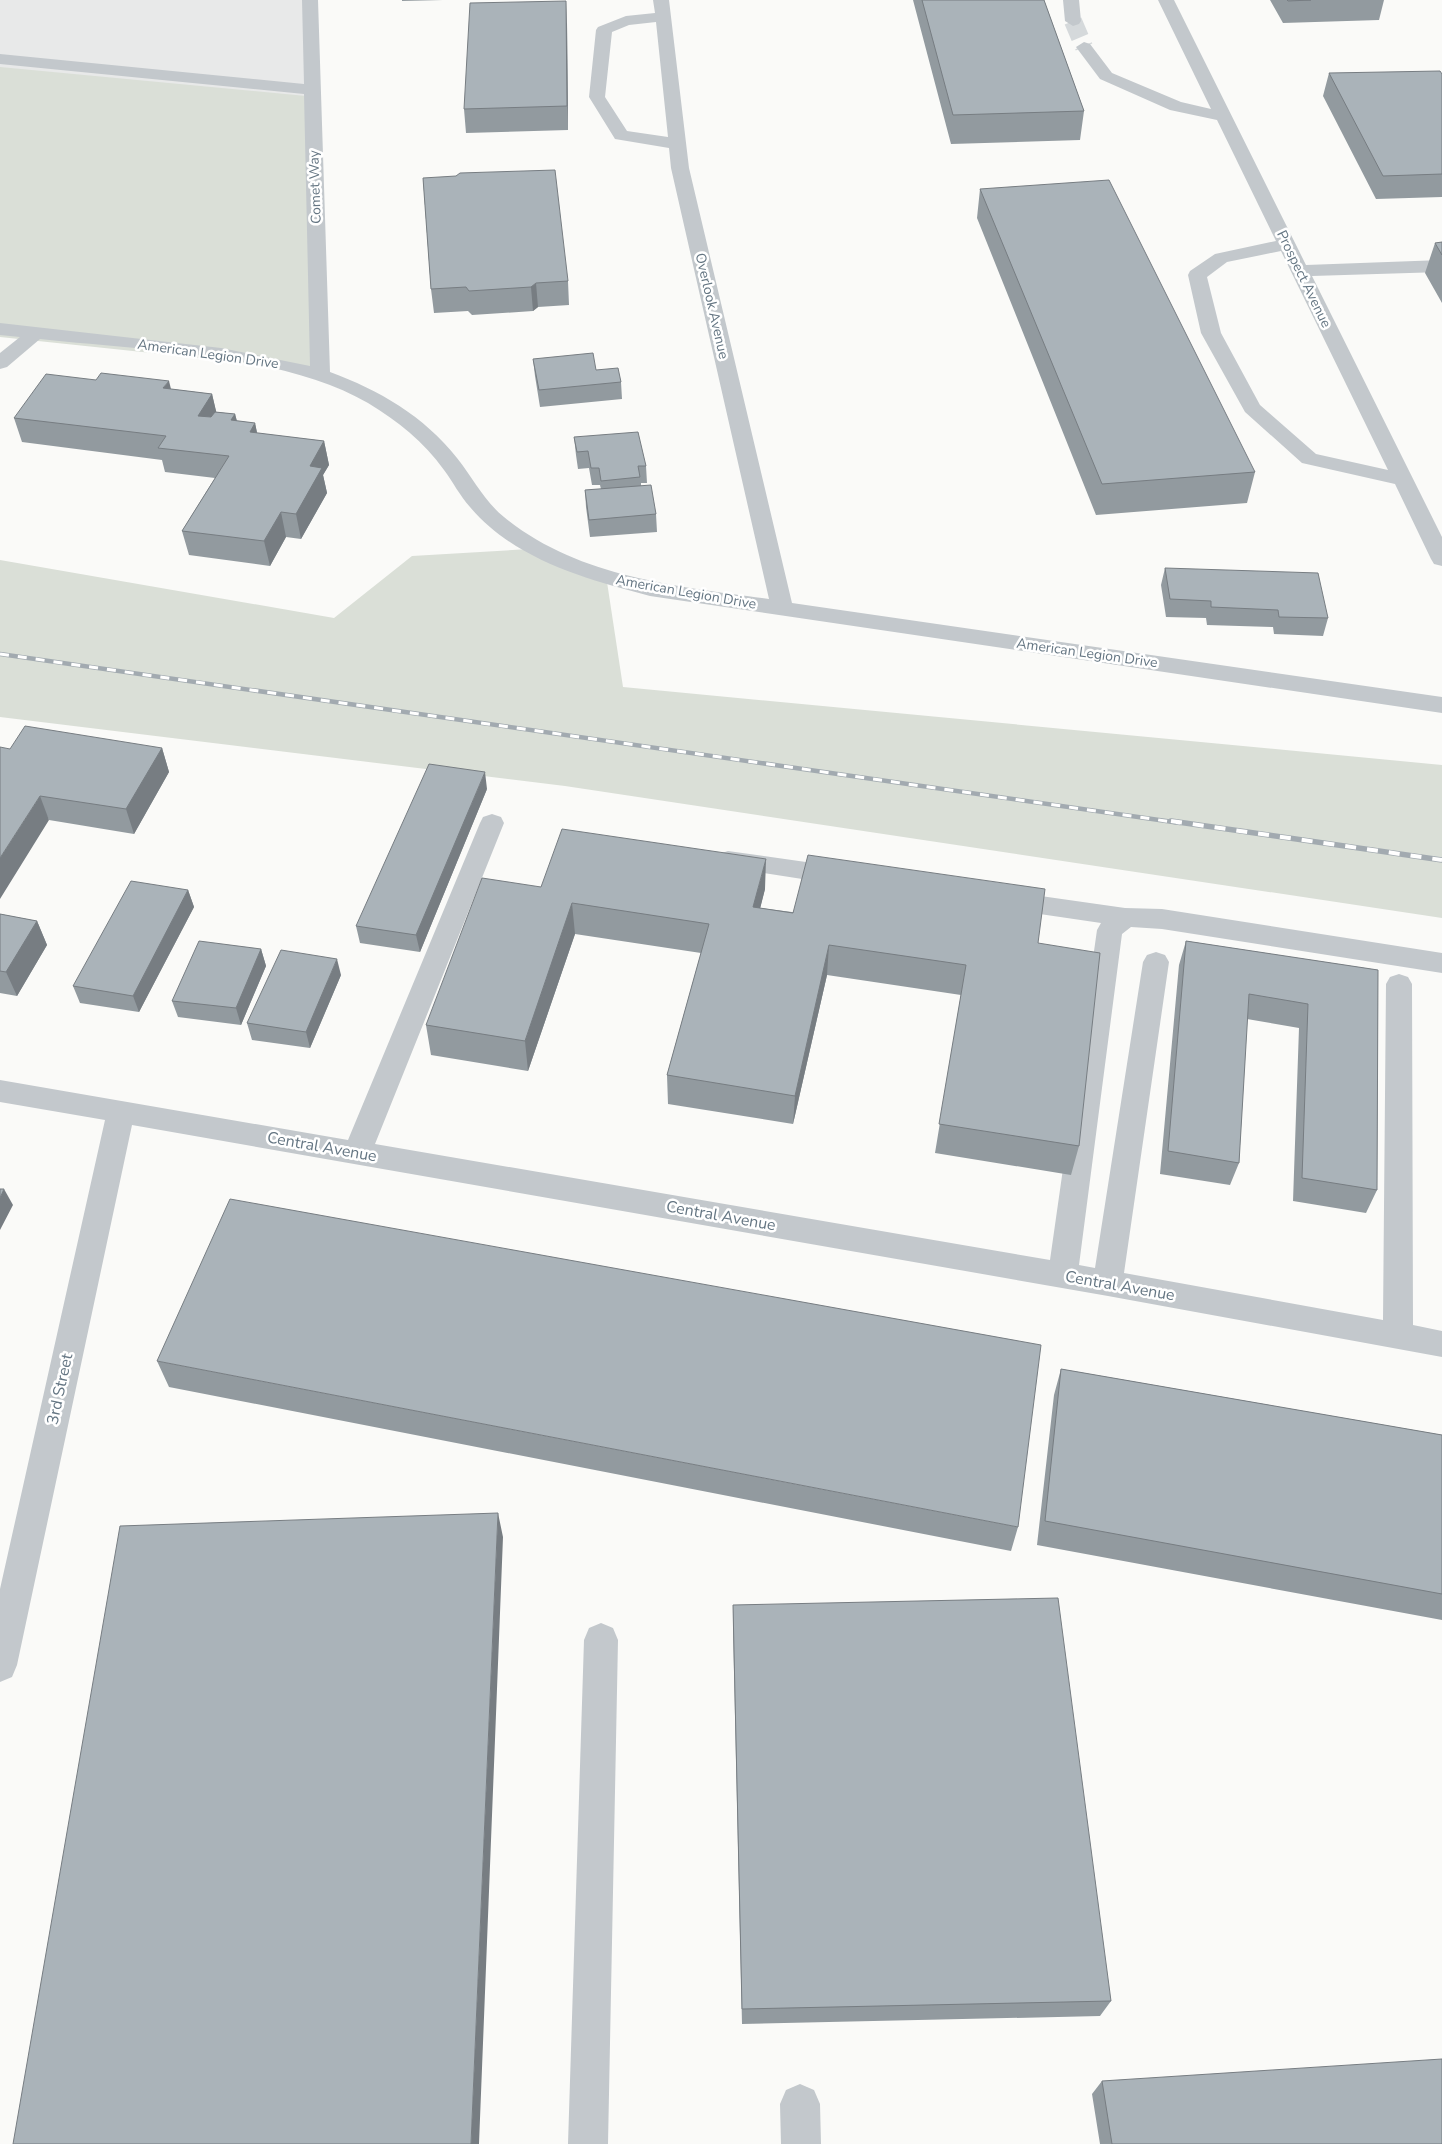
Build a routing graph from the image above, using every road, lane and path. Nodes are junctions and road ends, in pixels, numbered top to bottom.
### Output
1 (310, 0) edge
2 (1071, 0) edge
3 (1166, 0) edge
4 (662, 8) edge
5 (1073, 21) tunnel mouth
6 (1084, 47) tunnel mouth
7 (0, 59) edge
8 (313, 90) junction
9 (1223, 116) junction
10 (677, 144) junction
11 (1286, 244) junction
12 (1442, 266) edge
13 (1300, 271) junction
14 (0, 329) edge
15 (36, 333) junction
16 (0, 363) edge
17 (320, 374) junction
18 (1403, 480) junction
19 (1442, 559) edge
20 (782, 609) junction
21 (1442, 705) edge
22 (492, 823) dead end
23 (705, 857) edge
24 (861, 879) edge
25 (978, 896) edge
26 (1125, 917) junction
27 (1156, 962) dead end
28 (1442, 962) edge
29 (1400, 984) dead end
30 (0, 1092) edge
31 (121, 1113) junction
32 (357, 1153) junction
33 (1063, 1275) junction
34 (1108, 1283) junction
35 (1398, 1336) junction
36 (1442, 1344) edge
37 (601, 1640) dead end
38 (0, 1664) edge
39 (800, 2104) dead end
40 (588, 2144) edge
41 (801, 2144) edge

1 - 8 street, Comet Way
2 - 5 street
3 - 9 street, Prospect Avenue
4 - 10 street, Overlook Avenue
4 - 10 street
6 - 9 street
7 - 8 street
8 - 17 street, Comet Way
9 - 11 street, Prospect Avenue
10 - 20 street, Overlook Avenue
11 - 13 street, Prospect Avenue
11 - 18 street
12 - 13 street
13 - 18 street, Prospect Avenue
14 - 15 street, American Legion Drive
15 - 16 street
15 - 17 street, American Legion Drive
17 - 20 street, American Legion Drive
18 - 19 street, Prospect Avenue
20 - 21 street, American Legion Drive
22 - 32 street
23 - 24 street
25 - 26 street
26 - 28 street
26 - 33 street
27 - 34 street
29 - 35 street
30 - 31 street, Central Avenue
31 - 32 street, Central Avenue
31 - 38 street, 3rd Street
32 - 33 street, Central Avenue
33 - 34 street, Central Avenue
34 - 35 street, Central Avenue
35 - 36 street, Central Avenue
37 - 40 street
39 - 41 street

